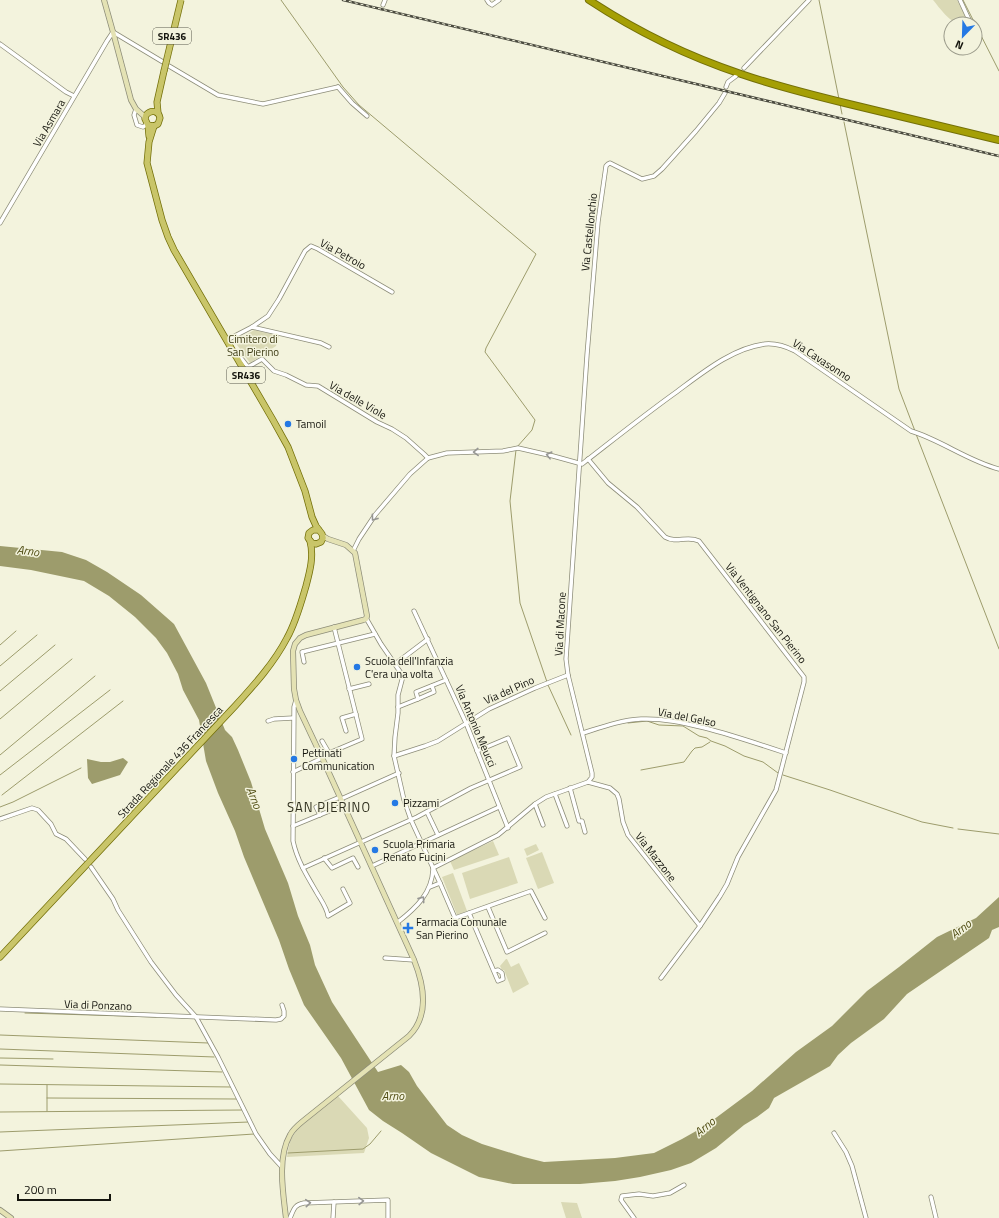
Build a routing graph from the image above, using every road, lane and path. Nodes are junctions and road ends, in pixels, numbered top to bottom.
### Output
1 (104, 0) edge
2 (181, 0) edge
3 (385, 0) edge
4 (487, 0) edge
5 (499, 0) edge
6 (589, 0) edge
7 (596, 0) edge
8 (809, 0) edge
9 (960, 0) edge
10 (383, 5) tunnel mouth
11 (967, 16) edge
12 (114, 32) junction
13 (0, 44) edge
14 (163, 62) dead end
15 (169, 66) dead end
16 (744, 68) dead end
17 (736, 76) dead end
18 (726, 87) dead end
19 (725, 92) dead end
20 (814, 93) junction
21 (74, 96) junction
22 (158, 96) junction
23 (858, 104) junction
24 (137, 110) junction
25 (150, 112) junction
26 (158, 113) junction
27 (367, 116) dead end
28 (149, 123) junction
29 (999, 136) edge
30 (999, 140) edge
31 (0, 223) edge
32 (392, 292) dead end
33 (252, 327) junction
34 (227, 340) junction
35 (329, 347) dead end
36 (238, 360) junction
37 (428, 458) junction
38 (588, 459) junction
39 (580, 463) junction
40 (999, 469) edge
41 (312, 517) junction
42 (310, 532) junction
43 (321, 533) junction
44 (310, 541) junction
45 (335, 541) junction
46 (320, 542) junction
47 (353, 551) junction
48 (312, 555) junction
49 (414, 611) dead end
50 (366, 618) junction
51 (334, 627) junction
52 (375, 634) junction
53 (428, 639) junction
54 (338, 643) junction
55 (304, 662) dead end
56 (395, 664) junction
57 (568, 675) junction
58 (446, 680) junction
59 (369, 684) dead end
60 (432, 686) junction
61 (349, 689) junction
62 (418, 699) junction
63 (296, 700) junction
64 (398, 707) junction
65 (356, 714) junction
66 (293, 718) junction
67 (268, 721) dead end
68 (466, 724) junction
69 (346, 731) dead end
70 (582, 733) junction
71 (367, 738) dead end
72 (362, 739) junction
73 (322, 741) dead end
74 (477, 751) junction
75 (786, 753) junction
76 (394, 756) junction
77 (322, 758) junction
78 (293, 772) junction
79 (399, 773) junction
80 (489, 780) junction
81 (588, 782) junction
82 (570, 788) junction
83 (555, 794) junction
84 (340, 798) junction
85 (534, 804) junction
86 (344, 805) junction
87 (499, 807) junction
88 (427, 812) junction
89 (320, 815) junction
90 (0, 819) edge
91 (411, 820) junction
92 (543, 825) dead end
93 (293, 826) junction
94 (567, 826) dead end
95 (508, 828) junction
96 (585, 832) dead end
97 (438, 835) junction
98 (360, 842) junction
99 (421, 843) junction
100 (324, 858) junction
101 (85, 859) dead end
102 (91, 866) dead end
103 (372, 866) junction
104 (358, 867) dead end
105 (302, 868) junction
106 (433, 868) junction
107 (440, 883) junction
108 (430, 887) junction
109 (343, 889) dead end
110 (488, 907) junction
111 (469, 914) junction
112 (545, 918) dead end
113 (398, 922) junction
114 (700, 926) junction
115 (545, 933) dead end
116 (0, 957) edge
117 (385, 958) dead end
118 (414, 960) junction
119 (494, 971) dead end
120 (661, 978) dead end
121 (282, 1005) dead end
122 (0, 1009) edge
123 (196, 1017) junction
124 (834, 1133) dead end
125 (282, 1166) junction
126 (684, 1185) dead end
127 (931, 1197) dead end
128 (334, 1202) junction
129 (0, 1210) edge
130 (11, 1218) edge
131 (286, 1218) edge
132 (290, 1218) edge
133 (333, 1218) edge
134 (388, 1218) edge
135 (634, 1218) edge
136 (866, 1218) edge
137 (936, 1218) edge

1 - 12 street
2 - 22 main road, Strada Regionale 436 Francesca / SR436, bridge
3 - 10 street
4 - 5 street
6 - 20 highway
7 - 20 highway
8 - 16 street
9 - 11 street
12 - 14 street
12 - 21 street, Via Asmara
12 - 24 street
13 - 21 street
15 - 27 street
17 - 18 street
19 - 39 street, Via Castellonchio
20 - 23 highway
21 - 31 street, Via Asmara
22 - 25 main road, Strada Regionale 436 Francesca / SR436
22 - 26 main road, Strada Regionale 436 Francesca / SR436
23 - 29 highway
23 - 30 highway
24 - 25 street
24 - 28 street
24 - 28 street
25 - 26 main road
25 - 28 main road, Strada Regionale 436 Francesca / SR436
26 - 28 main road, Strada Regionale 436 Francesca / SR436
28 - 34 main road, Strada Regionale 436 Francesca / SR436
32 - 33 street, Via Petroio
33 - 34 street, Via Petroio
33 - 35 street
34 - 36 main road, Strada Regionale 436 Francesca / SR436
36 - 37 street, Via delle Viole
36 - 41 main road, Strada Regionale 436 Francesca / SR436
39 -> 37 street
37 -> 47 street
38 - 39 street, Via Cavasonno
38 - 40 street, Via Cavasonno
38 - 75 street, Via Ventignano San Pierino
39 - 57 street, Via di Macone
41 - 42 main road, Strada Regionale 436 Francesca / SR436
41 - 43 main road, Strada Regionale 436 Francesca / SR436
42 - 43 main road
42 - 44 main road, Strada Regionale 436 Francesca / SR436
43 - 45 street
43 - 46 main road, Strada Regionale 436 Francesca / SR436
44 - 46 main road
44 - 48 main road, Strada Regionale 436 Francesca / SR436
45 - 46 street
45 - 47 street
46 - 48 main road, Strada Regionale 436 Francesca / SR436
47 - 50 street
48 - 116 main road, Strada Regionale 436 Francesca / SR436
49 - 53 street, Via Antonio Meucci
50 - 51 street
50 - 52 street
51 - 54 street
51 - 63 street
52 - 54 street
52 - 56 street
53 - 56 street
53 - 58 street, Via Antonio Meucci
54 - 55 street
54 - 61 street
56 - 64 street
57 - 68 street, Via del Pino
57 - 70 street, Via di Macone
58 - 60 street
58 - 68 street, Via Antonio Meucci
59 - 61 street
60 - 62 street
60 - 62 street
61 - 65 street
62 - 64 street
63 - 66 street
63 - 77 street
64 - 76 street
65 - 69 street
65 - 72 street
66 - 67 street
66 - 78 street
68 - 74 street, Via Antonio Meucci
68 - 76 street, Via del Pino
70 - 75 street, Via del Gelso
70 - 81 street, Via di Macone
71 - 72 street
72 - 73 street
74 - 80 street, Via Antonio Meucci
74 - 80 street
75 - 114 street, Via Ventignano San Pierino
76 - 79 street
77 - 78 street
77 - 84 street
78 - 93 street
79 - 84 street
79 - 91 street
80 - 87 street, Via Antonio Meucci
80 - 88 street
81 - 82 street
81 - 114 street, Via Mazzone
82 - 83 street
82 - 96 street
83 - 85 street
83 - 94 street
84 - 86 street
84 - 89 street
85 - 92 street
85 - 95 street
86 - 89 street
86 - 98 street
87 - 95 street, Via Antonio Meucci
87 - 97 street
88 - 91 street
88 - 97 street
89 - 93 street
90 - 101 street
91 - 98 street
91 - 99 street
93 - 105 street
95 - 106 street
97 - 99 street
98 - 100 street
98 - 103 street
99 - 103 street
99 - 106 street
100 - 104 street
100 - 105 street
102 - 123 street
103 - 113 street
105 - 109 street
106 - 107 street
106 - 108 street
107 - 108 street
107 - 111 street
113 -> 108 street
110 - 111 street
110 - 112 street
110 - 115 street
111 - 119 street
113 - 118 street
114 - 120 street, Via Ventignano San Pierino
117 - 118 street
118 - 125 street
121 - 123 street, Via di Ponzano
122 - 123 street, Via di Ponzano
123 - 125 street
124 - 136 street
125 - 131 street
126 - 135 street
127 - 137 street
132 -> 128 street
128 - 133 street
128 -> 134 street
129 - 130 street

